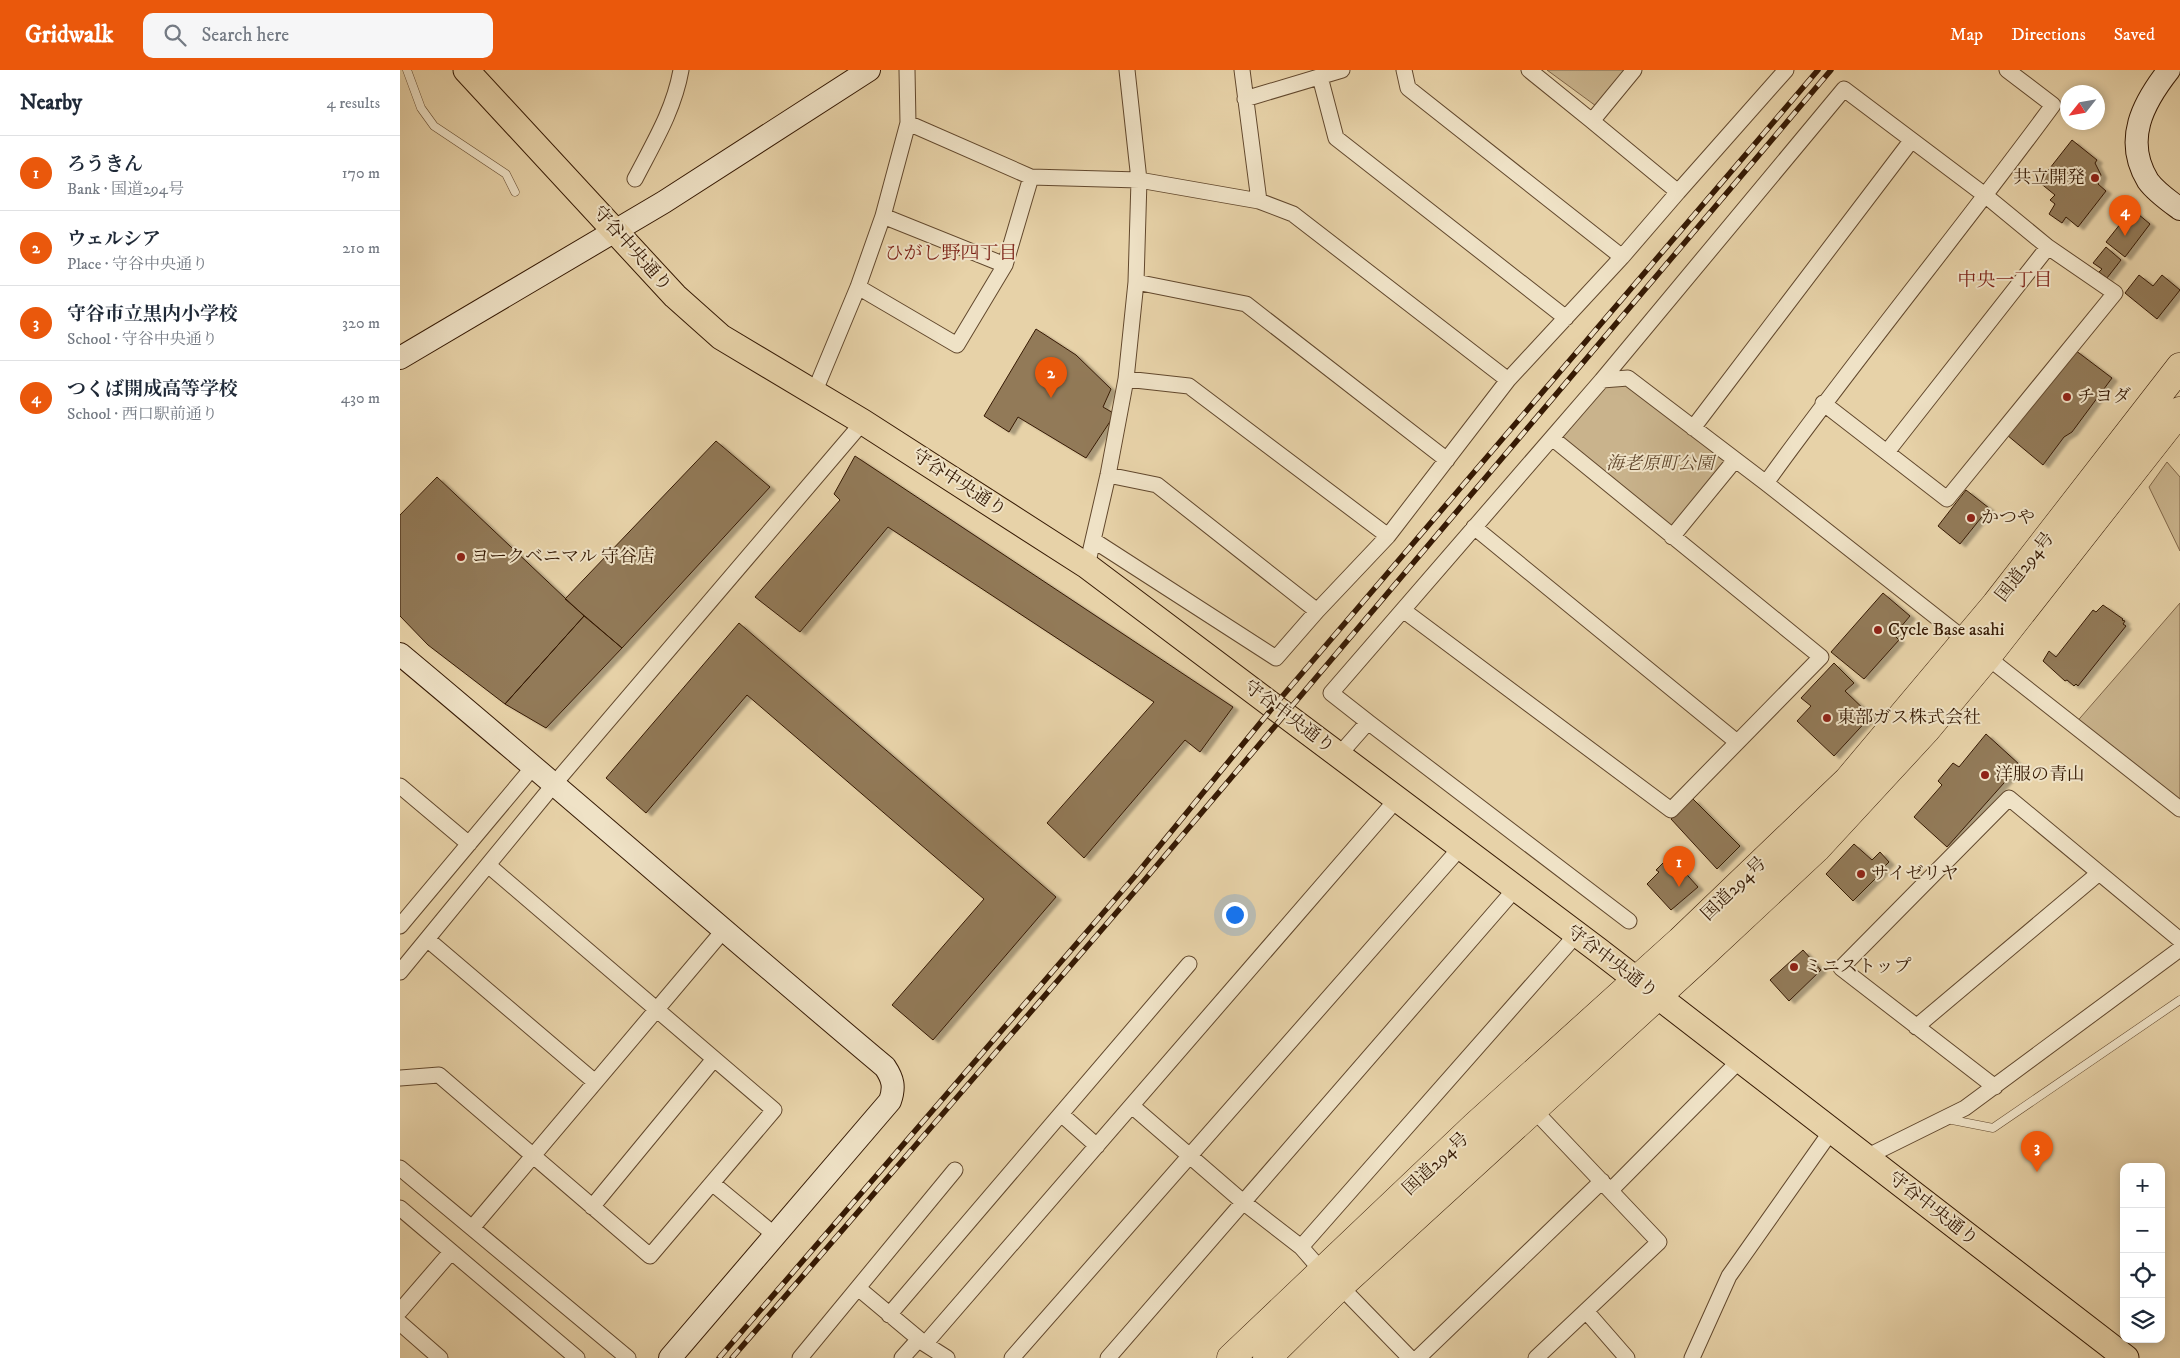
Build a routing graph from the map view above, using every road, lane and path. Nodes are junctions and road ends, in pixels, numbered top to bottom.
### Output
1 (407, 70) edge
2 (466, 70) edge
3 (681, 70) edge
4 (869, 70) edge
5 (907, 70) edge
6 (1127, 70) edge
7 (1242, 70) edge
8 (1342, 70) edge
9 (1404, 70) edge
10 (1529, 70) edge
11 (1634, 70) edge
12 (1786, 70) edge
13 (2007, 70) edge
14 (2169, 70) edge
15 (1320, 77) junction
16 (1246, 99) junction
17 (1592, 121) junction
18 (908, 123) junction
19 (1911, 140) junction
20 (1031, 177) junction
21 (635, 179) dead end
22 (1139, 180) junction
23 (515, 192) dead end
24 (1678, 192) junction
25 (1986, 196) junction
26 (1259, 201) junction
27 (2180, 210) edge
28 (883, 216) junction
29 (615, 231) junction
30 (2048, 246) junction
31 (1622, 258) junction
32 (1005, 265) junction
33 (1136, 282) junction
34 (858, 287) junction
35 (1566, 318) junction
36 (400, 358) edge
37 (2180, 367) edge
38 (1126, 379) junction
39 (1508, 380) junction
40 (1602, 380) junction
41 (814, 393) junction
42 (1823, 403) junction
43 (2178, 419) edge
44 (863, 422) junction
45 (1693, 428) junction
46 (1552, 438) junction
47 (1887, 452) junction
48 (1447, 460) junction
49 (1735, 460) junction
50 (1108, 475) junction
51 (1766, 483) junction
52 (1474, 527) junction
53 (1388, 536) junction
54 (1672, 537) junction
55 (1093, 540) junction
56 (1087, 566) junction
57 (1403, 610) junction
58 (1317, 611) junction
59 (1965, 641) junction
60 (400, 654) edge
61 (1986, 658) junction
62 (1368, 722) junction
63 (1737, 742) junction
64 (1338, 755) junction
65 (534, 766) junction
66 (555, 783) junction
67 (400, 786) edge
68 (1398, 799) junction
69 (2180, 809) edge
70 (469, 844) junction
71 (1462, 847) junction
72 (488, 865) junction
73 (2099, 873) junction
74 (1516, 888) junction
75 (1630, 921) dead end
76 (401, 924) edge
77 (723, 931) junction
78 (1576, 935) junction
79 (427, 940) junction
80 (2180, 940) edge
81 (2180, 949) edge
82 (1189, 964) dead end
83 (400, 972) edge
84 (1647, 988) junction
85 (2180, 1000) edge
86 (657, 1010) junction
87 (1916, 1027) junction
88 (714, 1059) junction
89 (1740, 1060) junction
90 (400, 1078) edge
91 (596, 1082) junction
92 (1994, 1087) junction
93 (1132, 1106) junction
94 (1533, 1109) junction
95 (1061, 1114) junction
96 (1942, 1118) junction
97 (1832, 1130) junction
98 (1097, 1146) junction
99 (533, 1156) junction
100 (1189, 1157) junction
101 (1866, 1157) junction
102 (400, 1168) edge
103 (955, 1170) dead end
104 (712, 1183) junction
105 (1606, 1185) junction
106 (1243, 1202) junction
107 (592, 1207) junction
108 (400, 1208) edge
109 (472, 1228) junction
110 (776, 1236) junction
111 (1301, 1247) junction
112 (452, 1252) junction
113 (1331, 1278) junction
114 (858, 1288) junction
115 (1586, 1311) junction
116 (400, 1312) edge
117 (889, 1315) junction
118 (400, 1323) edge
119 (922, 1341) junction
120 (440, 1358) edge
121 (576, 1358) edge
122 (628, 1358) edge
123 (670, 1358) edge
124 (800, 1358) edge
125 (902, 1358) edge
126 (947, 1358) edge
127 (1012, 1358) edge
128 (1108, 1358) edge
129 (1231, 1358) edge
130 (1266, 1358) edge
131 (1410, 1358) edge
132 (1418, 1358) edge
133 (1536, 1358) edge
134 (1628, 1358) edge
135 (1692, 1358) edge
136 (2126, 1358) edge

1 - 23 lane
2 - 29 main road, 守谷中央通り
3 - 21 street
4 - 29 street
5 - 18 street
6 - 22 street
7 - 16 street
8 - 15 street
9 - 31 street
10 - 17 street
11 - 17 street
12 - 24 street
13 - 25 street
14 - 27 street
15 - 16 street
15 - 35 street
16 - 26 street
17 - 24 street
18 - 20 street
18 - 28 street
19 - 25 street
19 - 40 street
19 - 45 street
20 - 22 street
20 - 32 street
22 - 26 street
22 - 33 street
24 - 31 street
25 - 30 street
25 - 42 street
26 - 39 street
28 - 32 street
28 - 34 street
29 - 36 street
29 - 41 main road, 守谷中央通り
30 - 47 street
30 - 47 street
31 - 35 street
32 - 34 street
33 - 38 street
33 - 48 street
34 - 41 street
35 - 39 street
37 - 59 highway, 国道294号
38 - 50 street
38 - 53 street
39 - 48 street
40 - 45 street
40 - 46 street
41 - 44 main road, 守谷中央通り
42 - 47 street
42 - 51 street
43 - 61 highway, 国道294号
44 - 56 main road, 守谷中央通り
44 - 66 street
45 - 49 street
46 - 52 street
46 - 54 street
48 - 53 street
49 - 51 street
49 - 54 street
50 - 55 street
50 - 58 street
51 - 59 street
52 - 57 street
52 - 63 street
53 - 58 street
54 - 63 street
55 - 56 street
55 - 58 street
56 - 64 main road, 守谷中央通り
57 - 62 street
57 - 63 street
59 - 61 street
59 - 84 highway, 国道294号
60 - 65 street
61 - 69 street
61 - 84 highway, 国道294号
62 - 64 street
62 - 75 street
64 - 68 main road, 守谷中央通り
65 - 66 street
65 - 70 street
66 - 72 street
66 - 77 street
67 - 70 street
68 - 71 main road, 守谷中央通り
68 - 93 street
70 - 76 street
71 - 74 main road, 守谷中央通り
71 - 100 street
72 - 79 street
72 - 86 street
73 - 80 street
73 - 87 street
73 - 87 street
74 - 78 main road, 守谷中央通り
74 - 106 street
77 - 86 street
77 - 110 street
78 - 84 main road, 守谷中央通り
78 - 111 street
79 - 83 street
79 - 91 street
81 - 92 street
82 - 95 street
84 - 89 main road, 守谷中央通り
84 - 94 highway, 国道294号
84 - 113 highway, 国道294号
85 - 96 lane
86 - 88 street
86 - 91 street
87 - 92 street
88 - 104 street
88 - 107 street
89 - 97 main road, 守谷中央通り
89 - 105 street
90 - 99 street
91 - 99 street
92 - 96 street
93 - 98 street
93 - 100 street
94 - 105 street
94 - 113 highway, 国道294号
95 - 98 street
95 - 117 street
96 - 101 street
97 - 101 main road, 守谷中央通り
97 - 135 street
98 - 119 street
99 - 107 street
99 - 109 street
100 - 106 street
100 - 127 street
101 - 136 main road, 守谷中央通り
102 - 109 street
103 - 114 street
104 - 107 street
104 - 110 street
105 - 115 street
105 - 132 street
106 - 111 street
106 - 128 street
108 - 112 street
109 - 122 street
110 - 123 street
111 - 113 street
112 - 116 street
112 - 121 street
113 - 129 highway, 国道294号
113 - 130 highway, 国道294号
113 - 131 street
114 - 117 street
114 - 124 street
115 - 133 street
115 - 134 street
117 - 119 street
118 - 120 street
119 - 125 street
119 - 126 street

